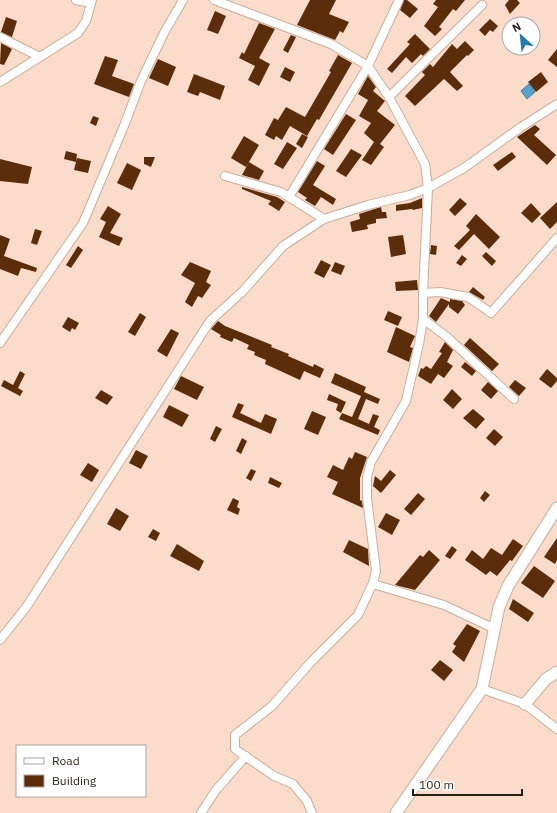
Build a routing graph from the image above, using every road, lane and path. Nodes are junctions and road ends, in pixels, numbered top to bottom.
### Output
1 (76, 0) edge
2 (183, 0) edge
3 (214, 0) edge
4 (399, 0) edge
5 (91, 2) edge
6 (482, 5) dead end
7 (0, 37) edge
8 (40, 57) junction
9 (368, 66) junction
10 (0, 82) edge
11 (389, 97) junction
12 (557, 104) edge
13 (225, 176) dead end
14 (428, 188) junction
15 (289, 197) junction
16 (324, 219) junction
17 (557, 238) edge
18 (423, 293) junction
19 (423, 319) junction
20 (0, 343) edge
21 (514, 399) dead end
22 (557, 508) edge
23 (373, 584) junction
24 (494, 629) junction
25 (0, 640) edge
26 (557, 672) edge
27 (482, 688) junction
28 (525, 704) junction
29 (557, 729) edge
30 (246, 756) junction
31 (201, 813) edge
32 (312, 813) edge
33 (396, 813) edge

1 - 5 street
2 - 20 street
3 - 9 street
4 - 9 street
5 - 8 street
6 - 11 street
7 - 8 street
8 - 10 street
9 - 11 street
9 - 15 street
11 - 14 street
12 - 14 street
13 - 15 street
14 - 16 street
14 - 18 street
15 - 16 street
16 - 25 street
17 - 18 street
18 - 19 street
19 - 21 street
19 - 23 street
22 - 24 main road
23 - 24 street
23 - 30 street
24 - 27 main road
26 - 28 main road
27 - 28 street
27 - 33 main road
28 - 29 street
30 - 31 street
30 - 32 street

